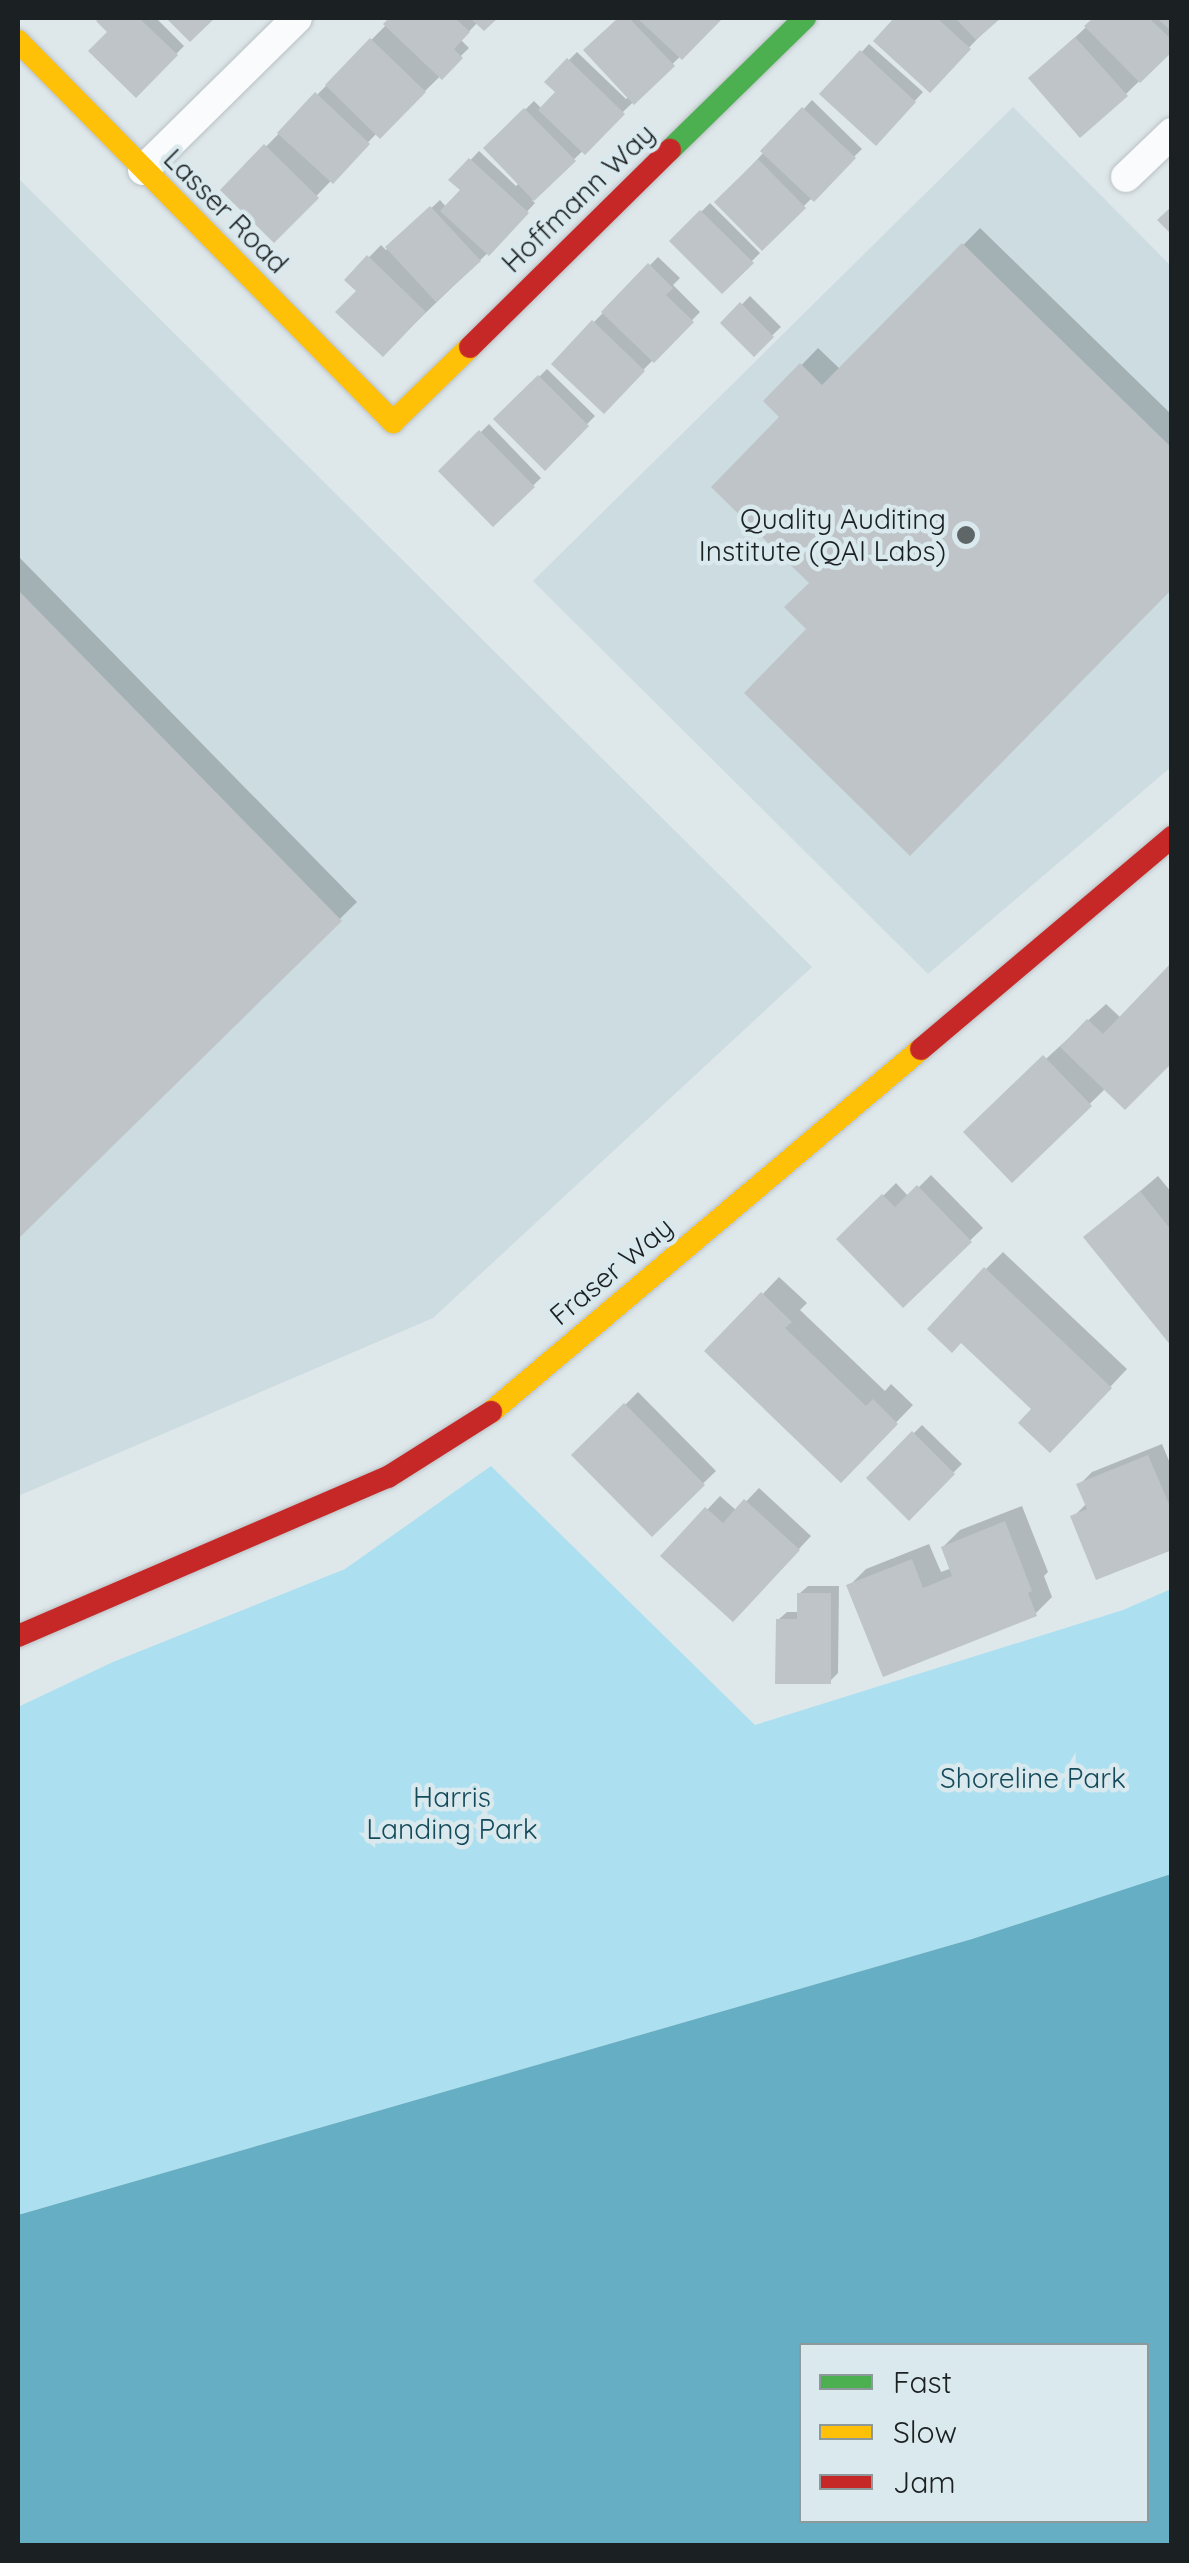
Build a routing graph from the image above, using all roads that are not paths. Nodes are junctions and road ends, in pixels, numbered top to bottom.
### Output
1 (297, 18) edge
2 (805, 18) edge
3 (18, 42) edge
4 (1172, 133) edge
5 (143, 170) junction
6 (1126, 177) dead end
7 (393, 422) joint
8 (1172, 837) edge
9 (18, 1636) edge

1 - 5 street
2 - 7 street, Hoffmann Way
3 - 5 street, Lasser Road
4 - 6 street
5 - 7 street, Lasser Road
8 - 9 street, Fraser Way

